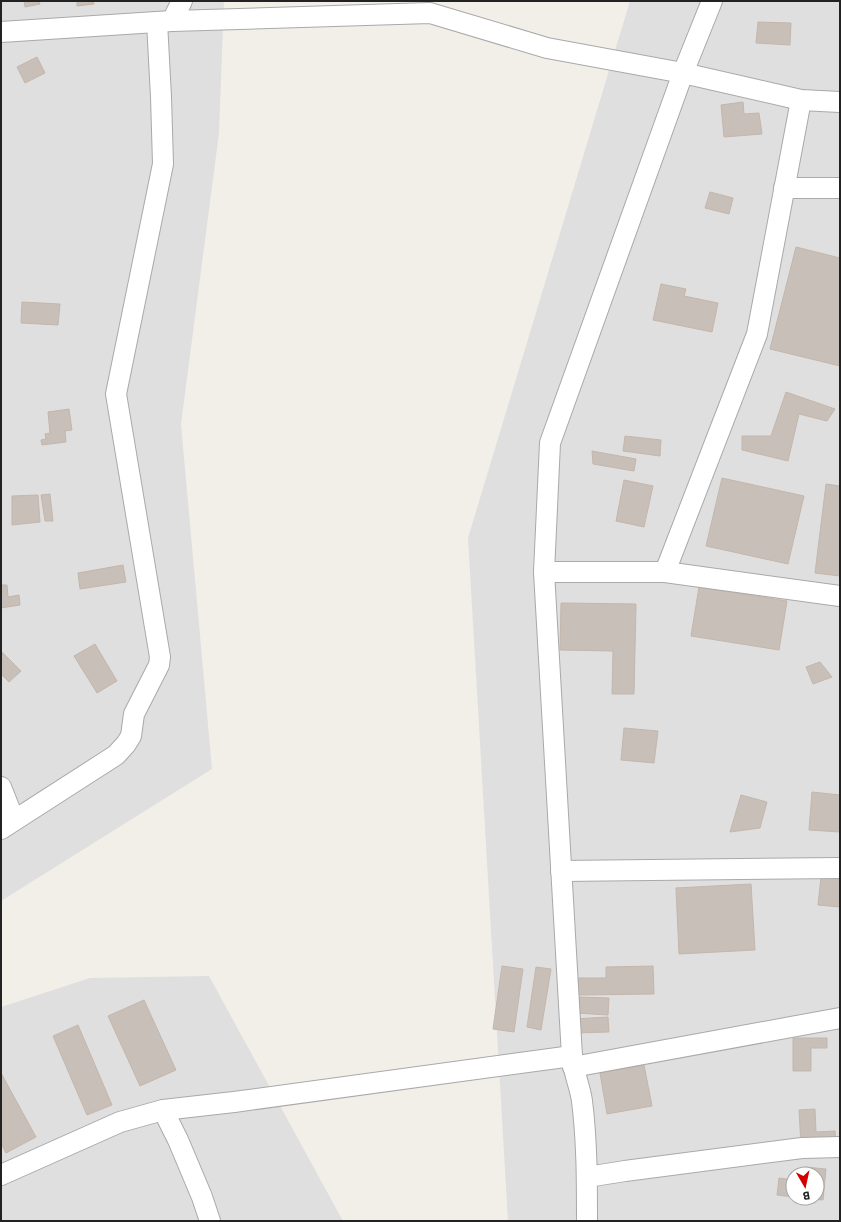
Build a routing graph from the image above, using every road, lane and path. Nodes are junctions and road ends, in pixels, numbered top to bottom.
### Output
1 (182, 1) edge
2 (712, 1) edge
3 (165, 21) junction
4 (1, 32) edge
5 (683, 73) junction
6 (801, 100) junction
7 (840, 102) edge
8 (784, 188) junction
9 (840, 188) edge
10 (544, 572) junction
11 (665, 572) junction
12 (840, 596) edge
13 (1, 787) edge
14 (8, 825) edge
15 (840, 868) edge
16 (561, 871) junction
17 (840, 1018) edge
18 (572, 1062) junction
19 (163, 1110) junction
20 (840, 1147) edge
21 (1, 1175) edge
22 (588, 1177) junction
23 (210, 1221) edge
24 (587, 1221) edge

1 - 3 street
2 - 5 street
3 - 4 street
3 - 5 street
3 - 14 street
5 - 6 street
5 - 10 street
6 - 7 street
6 - 8 street
8 - 9 street
8 - 11 street
10 - 11 street
10 - 16 street
11 - 12 street
13 - 14 street
15 - 16 street
16 - 18 street
17 - 18 street
18 - 19 street
18 - 22 street
19 - 21 street
19 - 23 street
20 - 22 street
22 - 24 street

